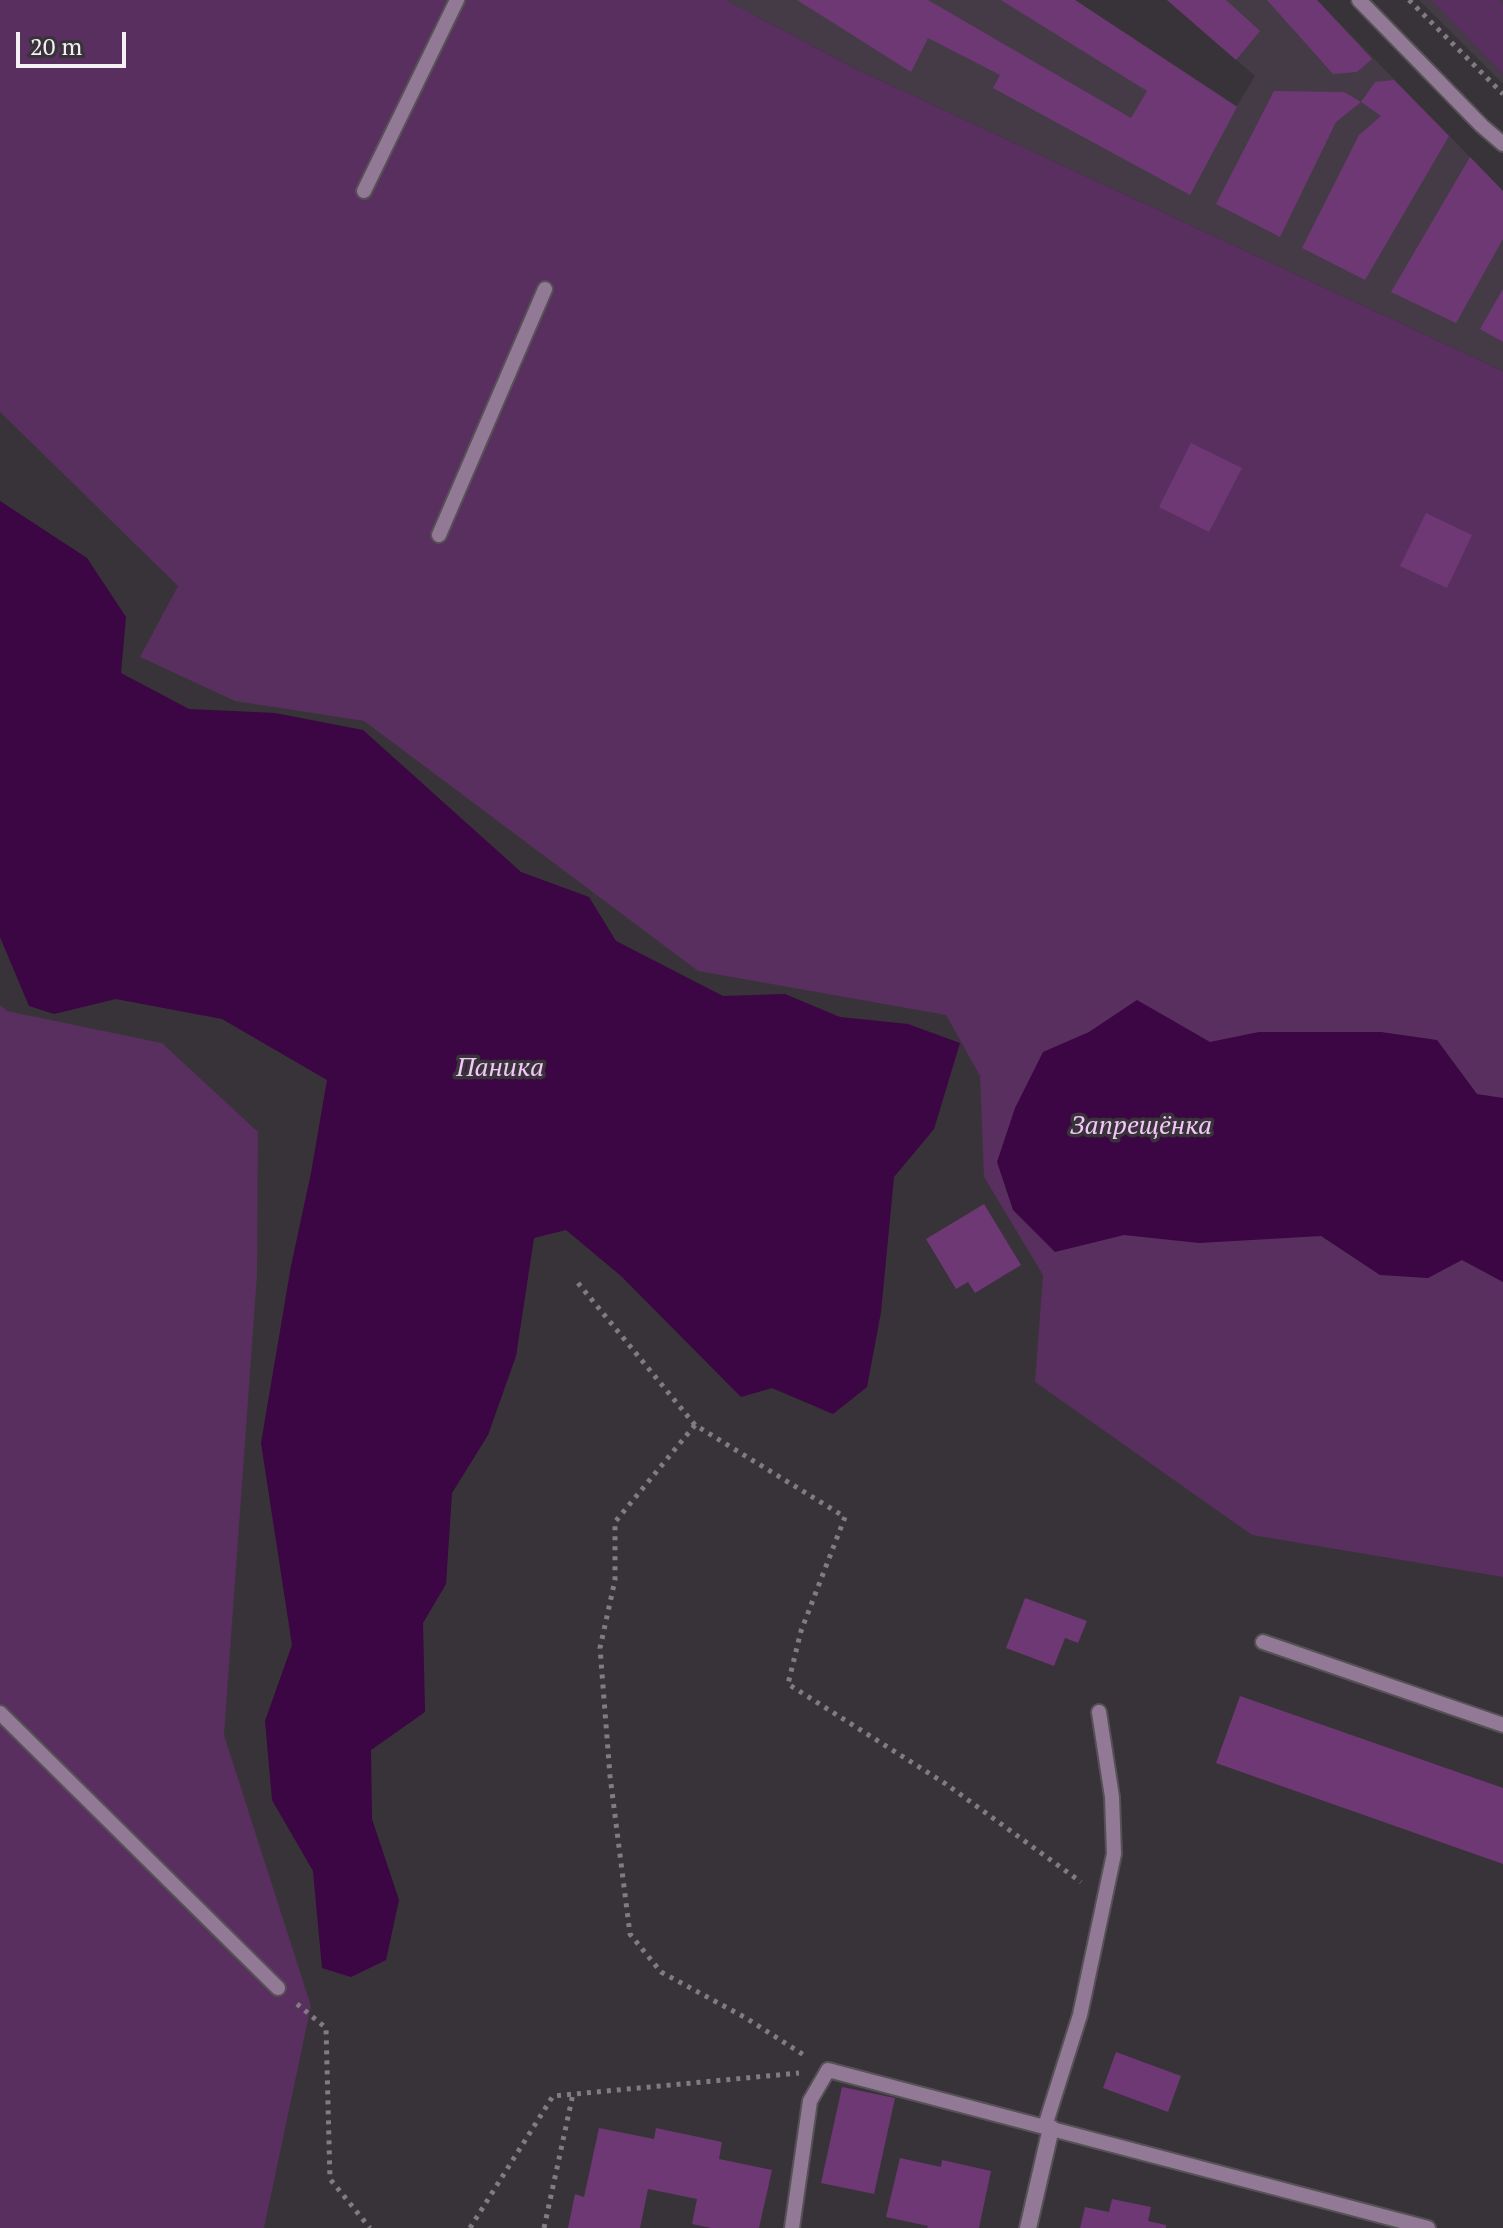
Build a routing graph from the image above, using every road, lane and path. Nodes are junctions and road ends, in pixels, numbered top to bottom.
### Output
1 (457, 0) edge
2 (1359, 0) edge
3 (1409, 0) edge
4 (1503, 94) edge
5 (1503, 144) edge
6 (364, 191) dead end
7 (545, 289) dead end
8 (439, 535) dead end
9 (578, 1283) dead end
10 (695, 1425) junction
11 (1263, 1642) dead end
12 (1099, 1712) dead end
13 (0, 1713) edge
14 (1503, 1725) edge
15 (1105, 1899) junction
16 (278, 1988) joint
17 (828, 2070) junction
18 (573, 2094) junction
19 (1048, 2127) junction
20 (370, 2228) edge
21 (470, 2228) edge
22 (544, 2228) edge
23 (792, 2228) edge
24 (1028, 2228) edge
25 (1428, 2228) edge

1 - 6 lane
2 - 5 lane
3 - 4 path
7 - 8 lane
9 - 10 path
10 - 15 path
10 - 17 path
11 - 14 lane
12 - 15 lane
13 - 16 lane
15 - 19 lane
16 - 20 path
17 - 18 path
17 - 19 lane
17 - 23 lane
18 - 21 path
18 - 22 path
19 - 24 street
19 - 25 lane

